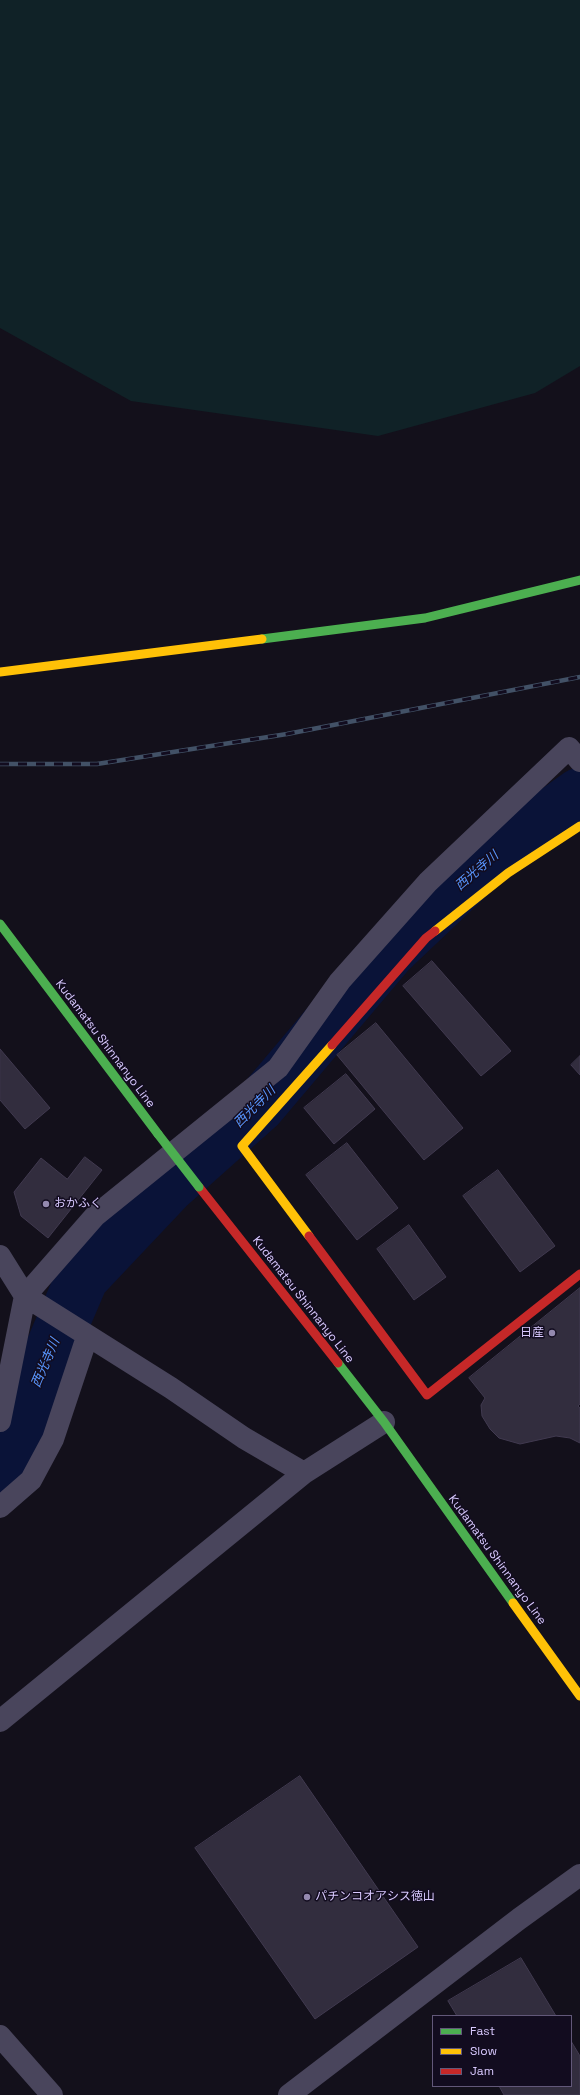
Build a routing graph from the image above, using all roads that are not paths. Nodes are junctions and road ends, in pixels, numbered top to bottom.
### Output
1 (580, 580) edge
2 (0, 672) edge
3 (580, 761) edge
4 (580, 826) edge
5 (0, 924) edge
6 (0, 1256) edge
7 (580, 1274) edge
8 (25, 1296) junction
9 (87, 1337) junction
10 (0, 1421) edge
11 (384, 1422) junction
12 (304, 1473) junction
13 (0, 1507) edge
14 (580, 1696) edge
15 (0, 1721) edge
16 (580, 1875) edge
17 (0, 2036) edge
18 (52, 2095) edge
19 (289, 2095) edge

1 - 2 street
3 - 8 street
4 - 7 street
5 - 11 street, Kudamatsu Shinnanyo Line, bridge
6 - 8 street
8 - 9 street
8 - 10 street
9 - 12 street
9 - 13 street
11 - 12 street
11 - 14 street, Kudamatsu Shinnanyo Line
12 - 15 street
16 - 19 street
17 - 18 street

